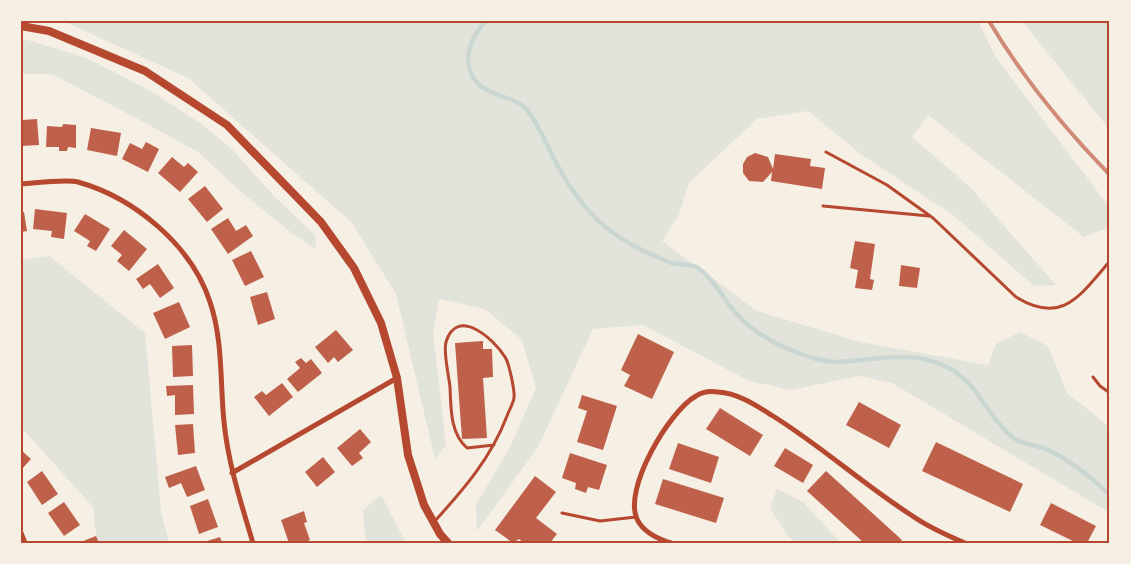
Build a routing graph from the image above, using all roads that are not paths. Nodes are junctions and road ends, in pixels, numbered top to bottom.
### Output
1 (21, 26) edge
2 (826, 152) dead end
3 (21, 184) edge
4 (823, 206) dead end
5 (930, 216) junction
6 (1110, 261) edge
7 (1093, 377) dead end
8 (397, 378) junction
9 (1110, 392) edge
10 (494, 445) junction
11 (232, 473) junction
12 (562, 513) dead end
13 (636, 518) junction
14 (434, 522) junction
15 (21, 533) edge
16 (26, 543) edge
17 (253, 543) edge
18 (448, 543) edge
19 (671, 543) edge
20 (965, 543) edge

1 - 8 street
2 - 5 lane
3 - 11 street
4 - 5 lane
5 - 6 lane
7 - 9 lane
8 - 11 street
8 - 14 street
10 - 10 lane
10 - 14 lane
11 - 17 street
12 - 13 lane
13 - 19 street
13 - 20 street
14 - 18 street
15 - 16 street

